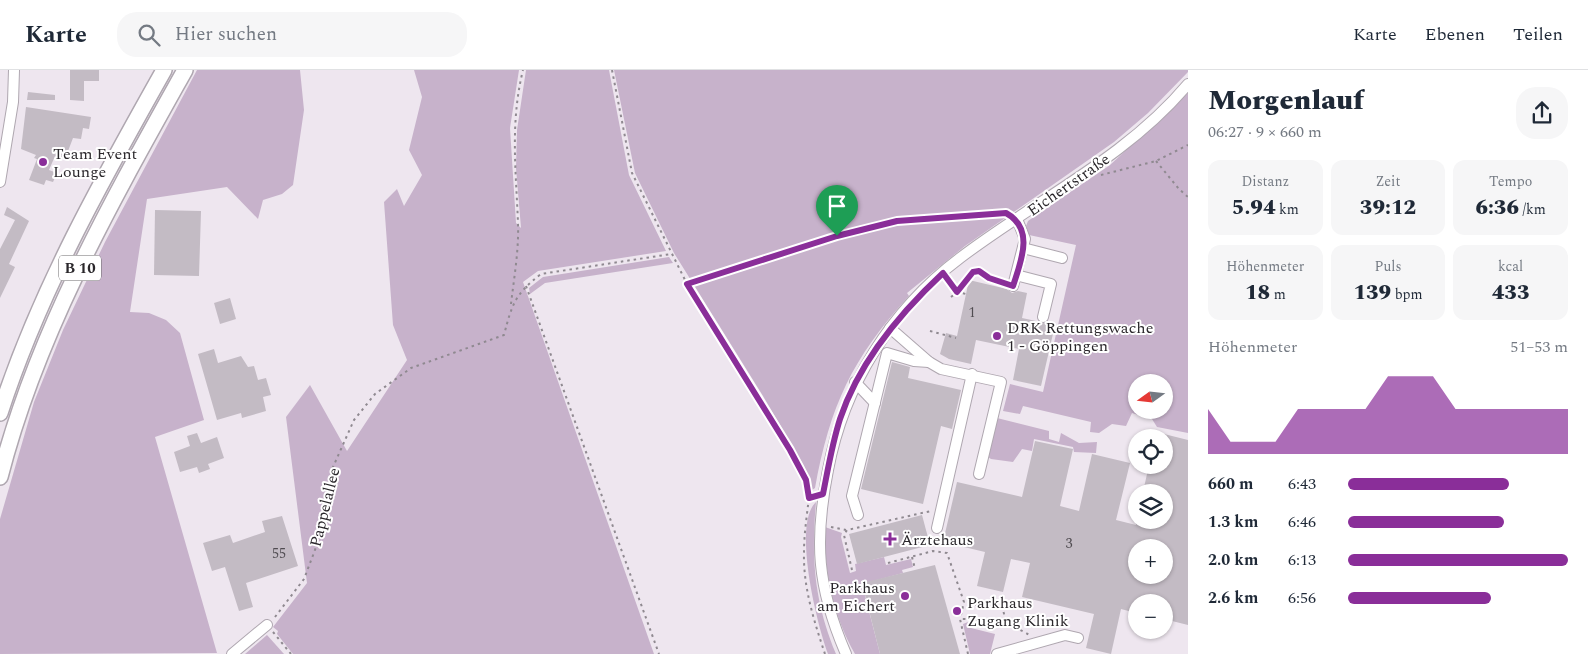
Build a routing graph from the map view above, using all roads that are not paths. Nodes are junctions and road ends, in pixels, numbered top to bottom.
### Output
1 (14, 70) edge
2 (164, 70) edge
3 (185, 70) edge
4 (1188, 84) edge
5 (0, 182) edge
6 (1017, 219) junction
7 (1022, 248) junction
8 (1062, 258) dead end
9 (1016, 276) junction
10 (1013, 286) road end
11 (1043, 317) dead end
12 (890, 328) junction
13 (929, 362) junction
14 (972, 374) junction
15 (855, 382) junction
16 (874, 403) junction
17 (0, 413) edge
18 (980, 474) dead end
19 (0, 477) edge
20 (858, 515) dead end
21 (937, 528) dead end
22 (267, 625) road end
23 (1078, 638) dead end
24 (232, 654) edge
25 (846, 654) edge
26 (997, 654) edge

1 - 5 street
2 - 17 highway, B 10
3 - 19 highway, B 10
4 - 6 street, Eichertstraße
6 - 7 street
6 - 12 street, Eichertstraße
7 - 8 street
7 - 9 street
9 - 10 street
9 - 11 street
12 - 13 street
12 - 15 street, Eichertstraße
13 - 14 street
13 - 16 street
14 - 18 street
14 - 21 street
15 - 16 street
15 - 25 street, Eichertstraße
16 - 20 street
22 - 24 street
23 - 26 street

